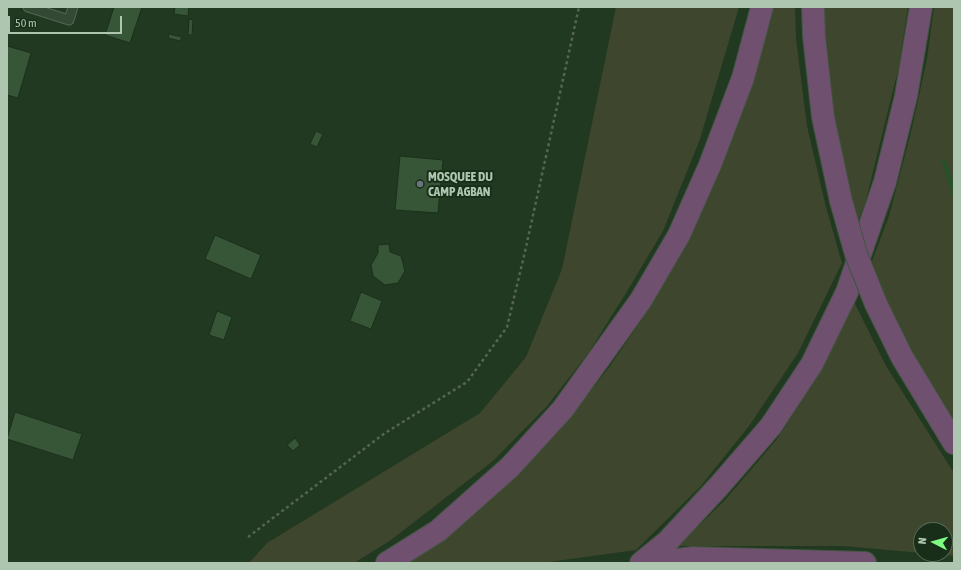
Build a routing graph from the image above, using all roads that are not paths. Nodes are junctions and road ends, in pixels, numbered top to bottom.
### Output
1 (28, 7) edge
2 (73, 7) edge
3 (762, 7) edge
4 (813, 7) edge
5 (921, 7) edge
6 (954, 443) edge
7 (387, 563) edge
8 (641, 563) edge
9 (654, 563) edge
10 (865, 563) edge

1 - 2 lane
3 - 7 highway
4 - 6 highway, bridge
5 - 8 highway
9 - 10 highway

